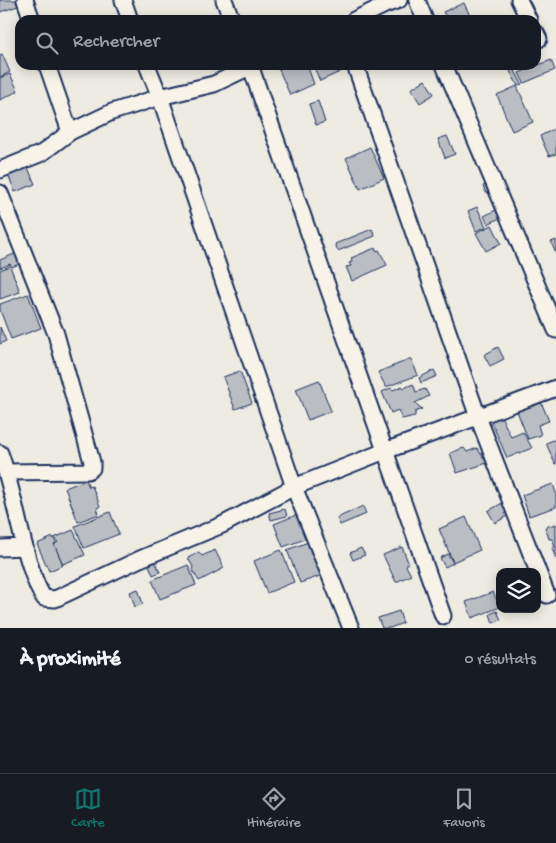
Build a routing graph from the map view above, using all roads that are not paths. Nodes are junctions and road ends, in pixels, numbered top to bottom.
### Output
1 (24, 0) edge
2 (123, 0) edge
3 (224, 0) edge
4 (399, 0) edge
5 (417, 0) edge
6 (519, 0) edge
7 (30, 15) edge
8 (128, 15) edge
9 (230, 15) edge
10 (364, 15) edge
11 (423, 15) edge
12 (526, 15) edge
13 (49, 70) edge
14 (149, 70) edge
15 (243, 70) edge
16 (252, 70) edge
17 (357, 70) edge
18 (446, 70) edge
19 (160, 97) junction
20 (70, 132) junction
21 (0, 170) edge
22 (0, 193) edge
23 (556, 330) edge
24 (556, 388) edge
25 (478, 418) junction
26 (385, 451) junction
27 (0, 453) edge
28 (7, 472) junction
29 (294, 487) junction
30 (25, 547) junction
31 (0, 548) edge
32 (547, 595) dead end
33 (443, 616) dead end
34 (351, 628) edge

1 - 7 street
2 - 8 street
3 - 9 street
4 - 10 street
5 - 11 street
6 - 12 street
13 - 20 street
14 - 19 street
15 - 19 street
16 - 26 street
17 - 25 street
18 - 23 street
19 - 20 street
19 - 29 street
20 - 21 street
22 - 28 street
24 - 25 street
25 - 26 street
25 - 32 street
26 - 29 street
26 - 33 street
27 - 28 street
28 - 30 street
29 - 30 street
29 - 34 street
30 - 31 street

